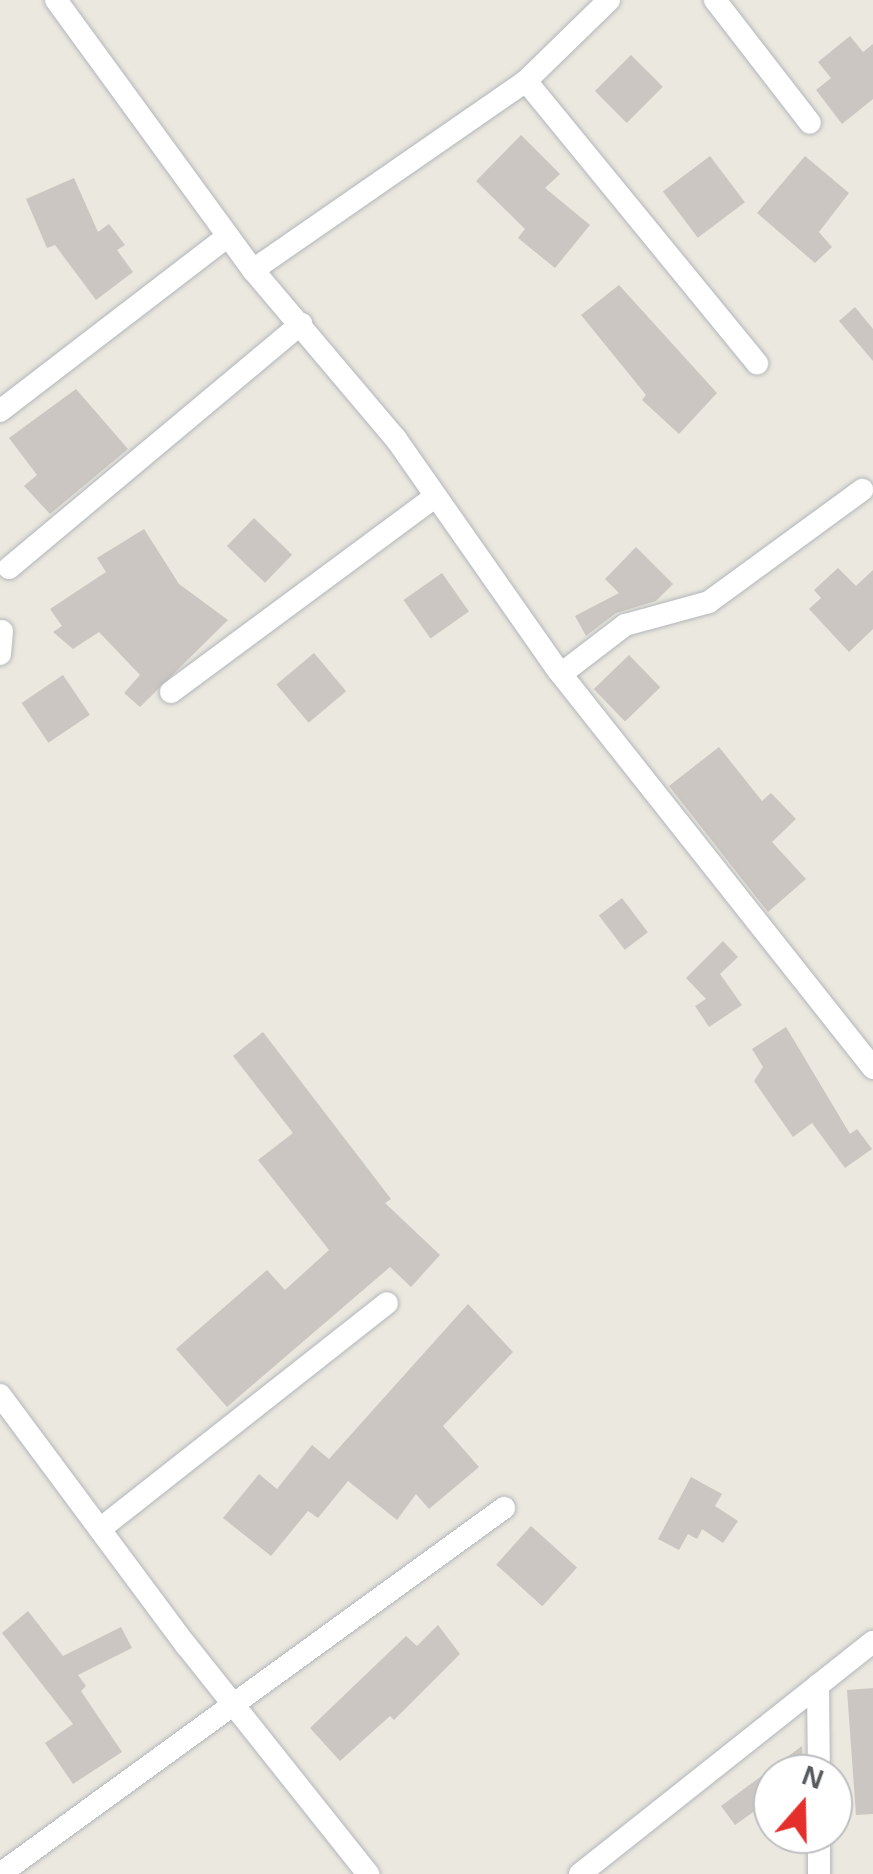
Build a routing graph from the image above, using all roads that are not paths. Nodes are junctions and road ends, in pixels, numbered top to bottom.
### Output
1 (56, 0) edge
2 (609, 0) edge
3 (714, 0) edge
4 (526, 81) junction
5 (810, 123) dead end
6 (228, 236) junction
7 (254, 270) junction
8 (301, 324) junction
9 (757, 363) dead end
10 (0, 411) edge
11 (862, 490) dead end
12 (434, 497) junction
13 (8, 568) dead end
14 (561, 674) junction
15 (171, 692) dead end
16 (873, 1068) edge
17 (386, 1303) dead end
18 (0, 1395) edge
19 (504, 1508) dead end
20 (100, 1530) junction
21 (873, 1642) edge
22 (818, 1685) junction
23 (231, 1702) junction
24 (819, 1754) edge
25 (0, 1874) edge
26 (368, 1874) edge
27 (580, 1874) edge

1 - 6 street
2 - 4 street
3 - 5 street
4 - 7 street
4 - 9 street
6 - 7 street
6 - 10 street
7 - 8 street
8 - 12 street
8 - 13 street
11 - 14 street
12 - 14 street
12 - 15 street
14 - 16 street
17 - 20 street
18 - 20 street
19 - 23 street
20 - 23 street
21 - 22 street
22 - 24 street
22 - 27 street
23 - 25 street
23 - 26 street

